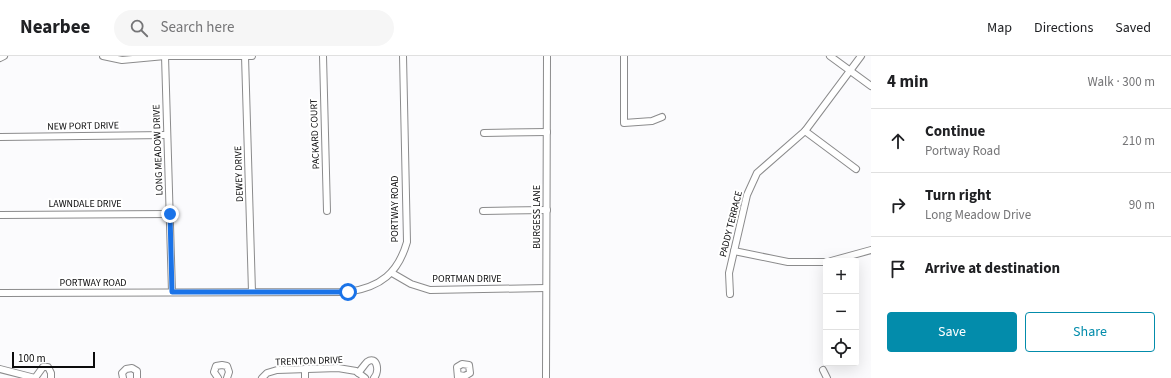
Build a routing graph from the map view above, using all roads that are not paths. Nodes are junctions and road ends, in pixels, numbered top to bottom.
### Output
1 (4, 56) edge
2 (103, 56) edge
3 (165, 56) edge
4 (245, 56) edge
5 (252, 56) edge
6 (323, 56) edge
7 (403, 56) edge
8 (547, 56) edge
9 (624, 56) edge
10 (830, 56) edge
11 (861, 56) edge
12 (0, 58) edge
13 (851, 71) junction
14 (871, 86) edge
15 (662, 117) dead end
16 (547, 132) junction
17 (805, 132) junction
18 (484, 133) dead end
19 (166, 136) junction
20 (0, 137) edge
21 (856, 169) dead end
22 (547, 210) junction
23 (327, 211) dead end
24 (483, 211) dead end
25 (170, 214) junction
26 (0, 215) edge
27 (871, 250) edge
28 (734, 251) junction
29 (842, 258) edge
30 (823, 262) edge
31 (392, 273) junction
32 (546, 288) junction
33 (172, 292) junction
34 (252, 292) junction
35 (0, 293) edge
36 (730, 294) dead end
37 (0, 369) edge
38 (305, 369) junction
39 (822, 370) dead end
40 (358, 373) junction
41 (38, 377) edge
42 (51, 378) edge
43 (123, 378) edge
44 (136, 378) edge
45 (218, 378) edge
46 (227, 378) edge
47 (262, 378) edge
48 (305, 378) edge
49 (365, 378) edge
50 (374, 378) edge
51 (546, 378) edge
52 (827, 378) edge

1 - 12 street
2 - 3 street
3 - 4 street
3 - 19 street, LONG MEADOW DRIVE
4 - 5 street
4 - 34 street, DEWEY DRIVE
6 - 23 street, PACKARD COURT
7 - 31 street, PORTWAY ROAD
8 - 16 street, BURGESS LANE
9 - 15 street
10 - 13 street
11 - 13 street, PADDY TERRACE
13 - 14 street
13 - 17 street, PADDY TERRACE
16 - 18 street
16 - 22 street, BURGESS LANE
17 - 21 street
17 - 28 street, PADDY TERRACE
19 - 20 street, NEW PORT DRIVE
19 - 25 street, LONG MEADOW DRIVE
22 - 24 street
22 - 32 street, BURGESS LANE
25 - 26 street, LAWNDALE DRIVE
25 - 33 street, LONG MEADOW DRIVE
27 - 29 street
28 - 30 street
28 - 36 street, PADDY TERRACE
31 - 32 street, PORTMAN DRIVE
31 - 34 street, PORTWAY ROAD
32 - 51 street, BURGESS LANE
33 - 34 street, PORTWAY ROAD
33 - 35 street, PORTWAY ROAD
37 - 41 street
38 - 40 street, TRENTON DRIVE
38 - 47 street, TRENTON DRIVE
38 - 48 street
39 - 52 street
40 - 49 street, TRENTON DRIVE
40 - 50 street
41 - 42 street
43 - 44 street
45 - 46 street

